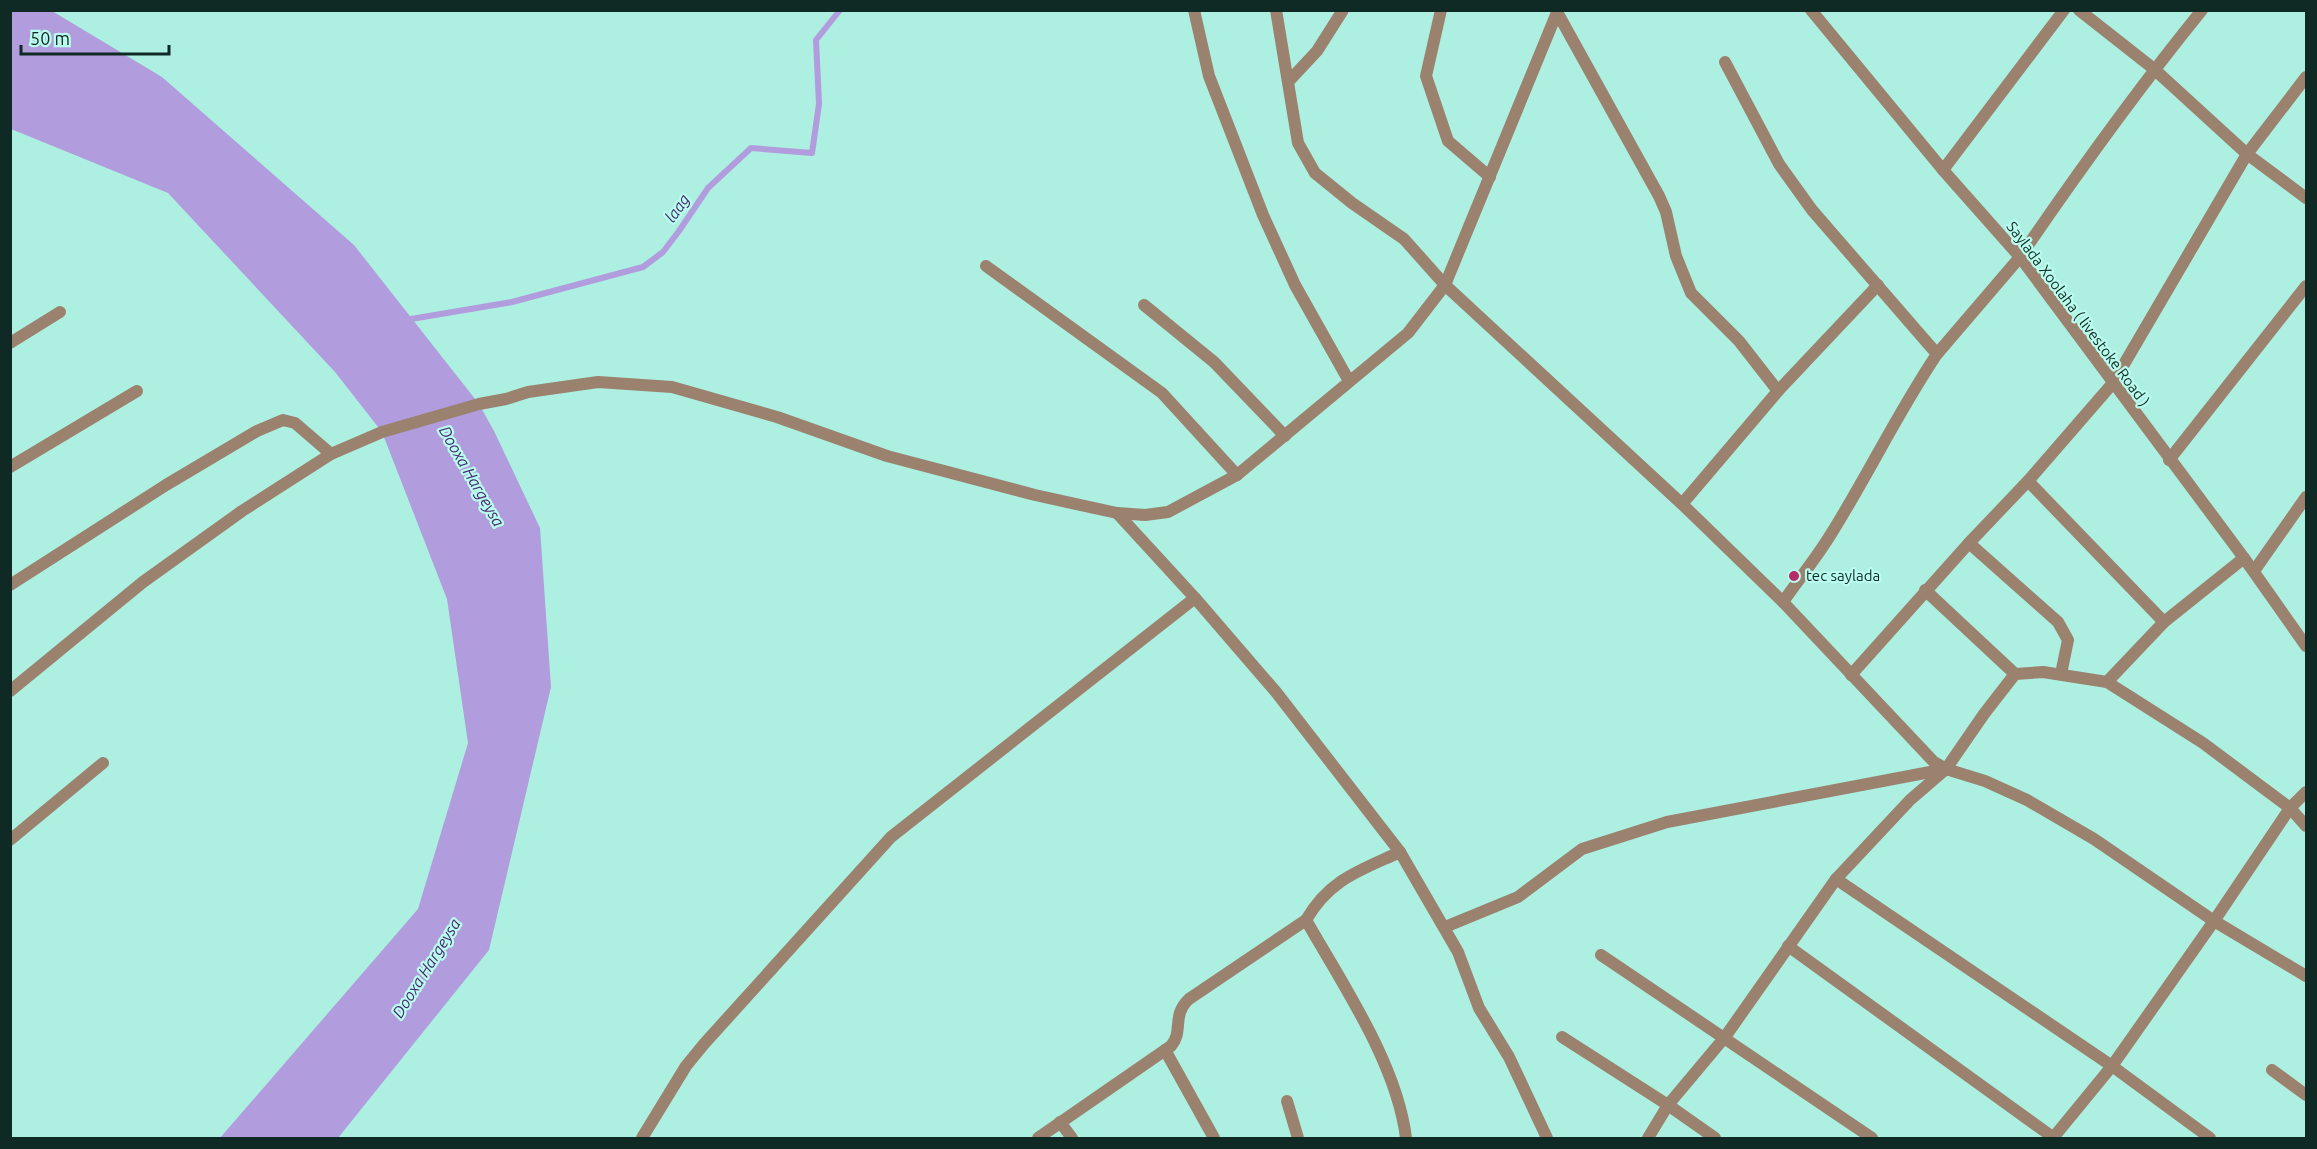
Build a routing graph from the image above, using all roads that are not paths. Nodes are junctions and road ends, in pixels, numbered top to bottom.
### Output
1 (1194, 10) edge
2 (1276, 10) edge
3 (1343, 10) edge
4 (1441, 10) edge
5 (1811, 10) edge
6 (2064, 10) edge
7 (2079, 10) edge
8 (2202, 10) edge
9 (1557, 11) edge
10 (1725, 62) dead end
11 (2154, 69) junction
12 (2307, 77) edge
13 (1289, 81) junction
14 (2247, 154) junction
15 (1943, 170) junction
16 (1490, 177) junction
17 (2307, 198) edge
18 (2020, 257) junction
19 (986, 266) dead end
20 (1445, 285) junction
21 (1878, 285) junction
22 (2307, 286) edge
23 (1144, 305) dead end
24 (60, 312) dead end
25 (10, 343) edge
26 (1937, 354) junction
27 (1349, 381) junction
28 (2113, 383) junction
29 (136, 391) dead end
30 (1778, 391) junction
31 (1285, 436) junction
32 (331, 454) junction
33 (2169, 460) junction
34 (10, 467) edge
35 (1237, 475) junction
36 (2028, 481) junction
37 (2307, 497) edge
38 (1682, 504) junction
39 (1117, 513) junction
40 (1969, 543) junction
41 (2244, 558) junction
42 (2254, 571) junction
43 (10, 585) edge
44 (1926, 590) junction
45 (1195, 598) junction
46 (1783, 602) junction
47 (2163, 622) junction
48 (2307, 646) edge
49 (2015, 674) junction
50 (2061, 674) junction
51 (1851, 675) junction
52 (2106, 682) junction
53 (10, 691) edge
54 (103, 763) dead end
55 (1947, 769) junction
56 (2307, 792) edge
57 (2290, 808) junction
58 (2307, 826) edge
59 (10, 840) edge
60 (1400, 852) junction
61 (1836, 879) junction
62 (1306, 920) junction
63 (2214, 921) junction
64 (1445, 927) junction
65 (1788, 946) junction
66 (1601, 955) dead end
67 (2307, 976) edge
68 (1562, 1037) dead end
69 (1725, 1037) junction
70 (1165, 1050) junction
71 (2112, 1066) junction
72 (2272, 1070) dead end
73 (2307, 1095) edge
74 (1287, 1101) dead end
75 (1668, 1105) junction
76 (1060, 1122) junction
77 (642, 1138) edge
78 (1038, 1138) edge
79 (1072, 1138) edge
80 (1214, 1138) edge
81 (1298, 1138) edge
82 (1406, 1138) edge
83 (1547, 1138) edge
84 (1648, 1138) edge
85 (1715, 1138) edge
86 (1872, 1138) edge
87 (2053, 1138) edge
88 (2210, 1138) edge

1 - 27 street
2 - 13 street
3 - 13 street
4 - 16 street
5 - 15 street, Saylada Xoolaha ( livestoke Road )
6 - 15 street
7 - 11 street
8 - 11 street
9 - 16 street
9 - 30 street
10 - 21 street
11 - 14 street
11 - 18 street
12 - 14 street
13 - 20 street
14 - 17 street
14 - 28 street
15 - 18 street, Saylada Xoolaha ( livestoke Road )
16 - 20 street
18 - 26 street
18 - 28 street, Saylada Xoolaha ( livestoke Road )
19 - 35 street
20 - 27 street
20 - 38 street
21 - 26 street
21 - 30 street
22 - 33 street
23 - 31 street
24 - 25 street
26 - 46 street
27 - 31 street
28 - 33 street, Saylada Xoolaha ( livestoke Road )
28 - 36 street
29 - 34 street
30 - 38 street
31 - 35 street
32 - 39 street
32 - 43 street
32 - 53 street
33 - 41 street, Saylada Xoolaha ( livestoke Road )
35 - 39 street
36 - 40 street
36 - 47 street
37 - 42 street
38 - 46 street
39 - 45 street
40 - 44 street
40 - 50 street
41 - 42 street, Saylada Xoolaha ( livestoke Road )
41 - 47 street
42 - 48 street, Saylada Xoolaha ( livestoke Road )
44 - 49 street
44 - 51 street
45 - 60 street
45 - 77 street
46 - 51 street
47 - 52 street
49 - 50 street
49 - 55 street
50 - 52 street
51 - 55 street
52 - 57 street
54 - 59 street
55 - 61 street
55 - 63 street
55 - 64 street
56 - 57 street
57 - 58 street
57 - 63 street
60 - 62 street
60 - 64 street
61 - 65 street
61 - 71 street
62 - 70 street
62 - 82 street
63 - 67 street
63 - 71 street
64 - 83 street
65 - 69 street
65 - 87 street
66 - 69 street
68 - 75 street
69 - 75 street
69 - 86 street
70 - 76 street
70 - 80 street
71 - 87 street
71 - 88 street
72 - 73 street
74 - 81 street
75 - 84 street
75 - 85 street
76 - 78 street
76 - 79 street

